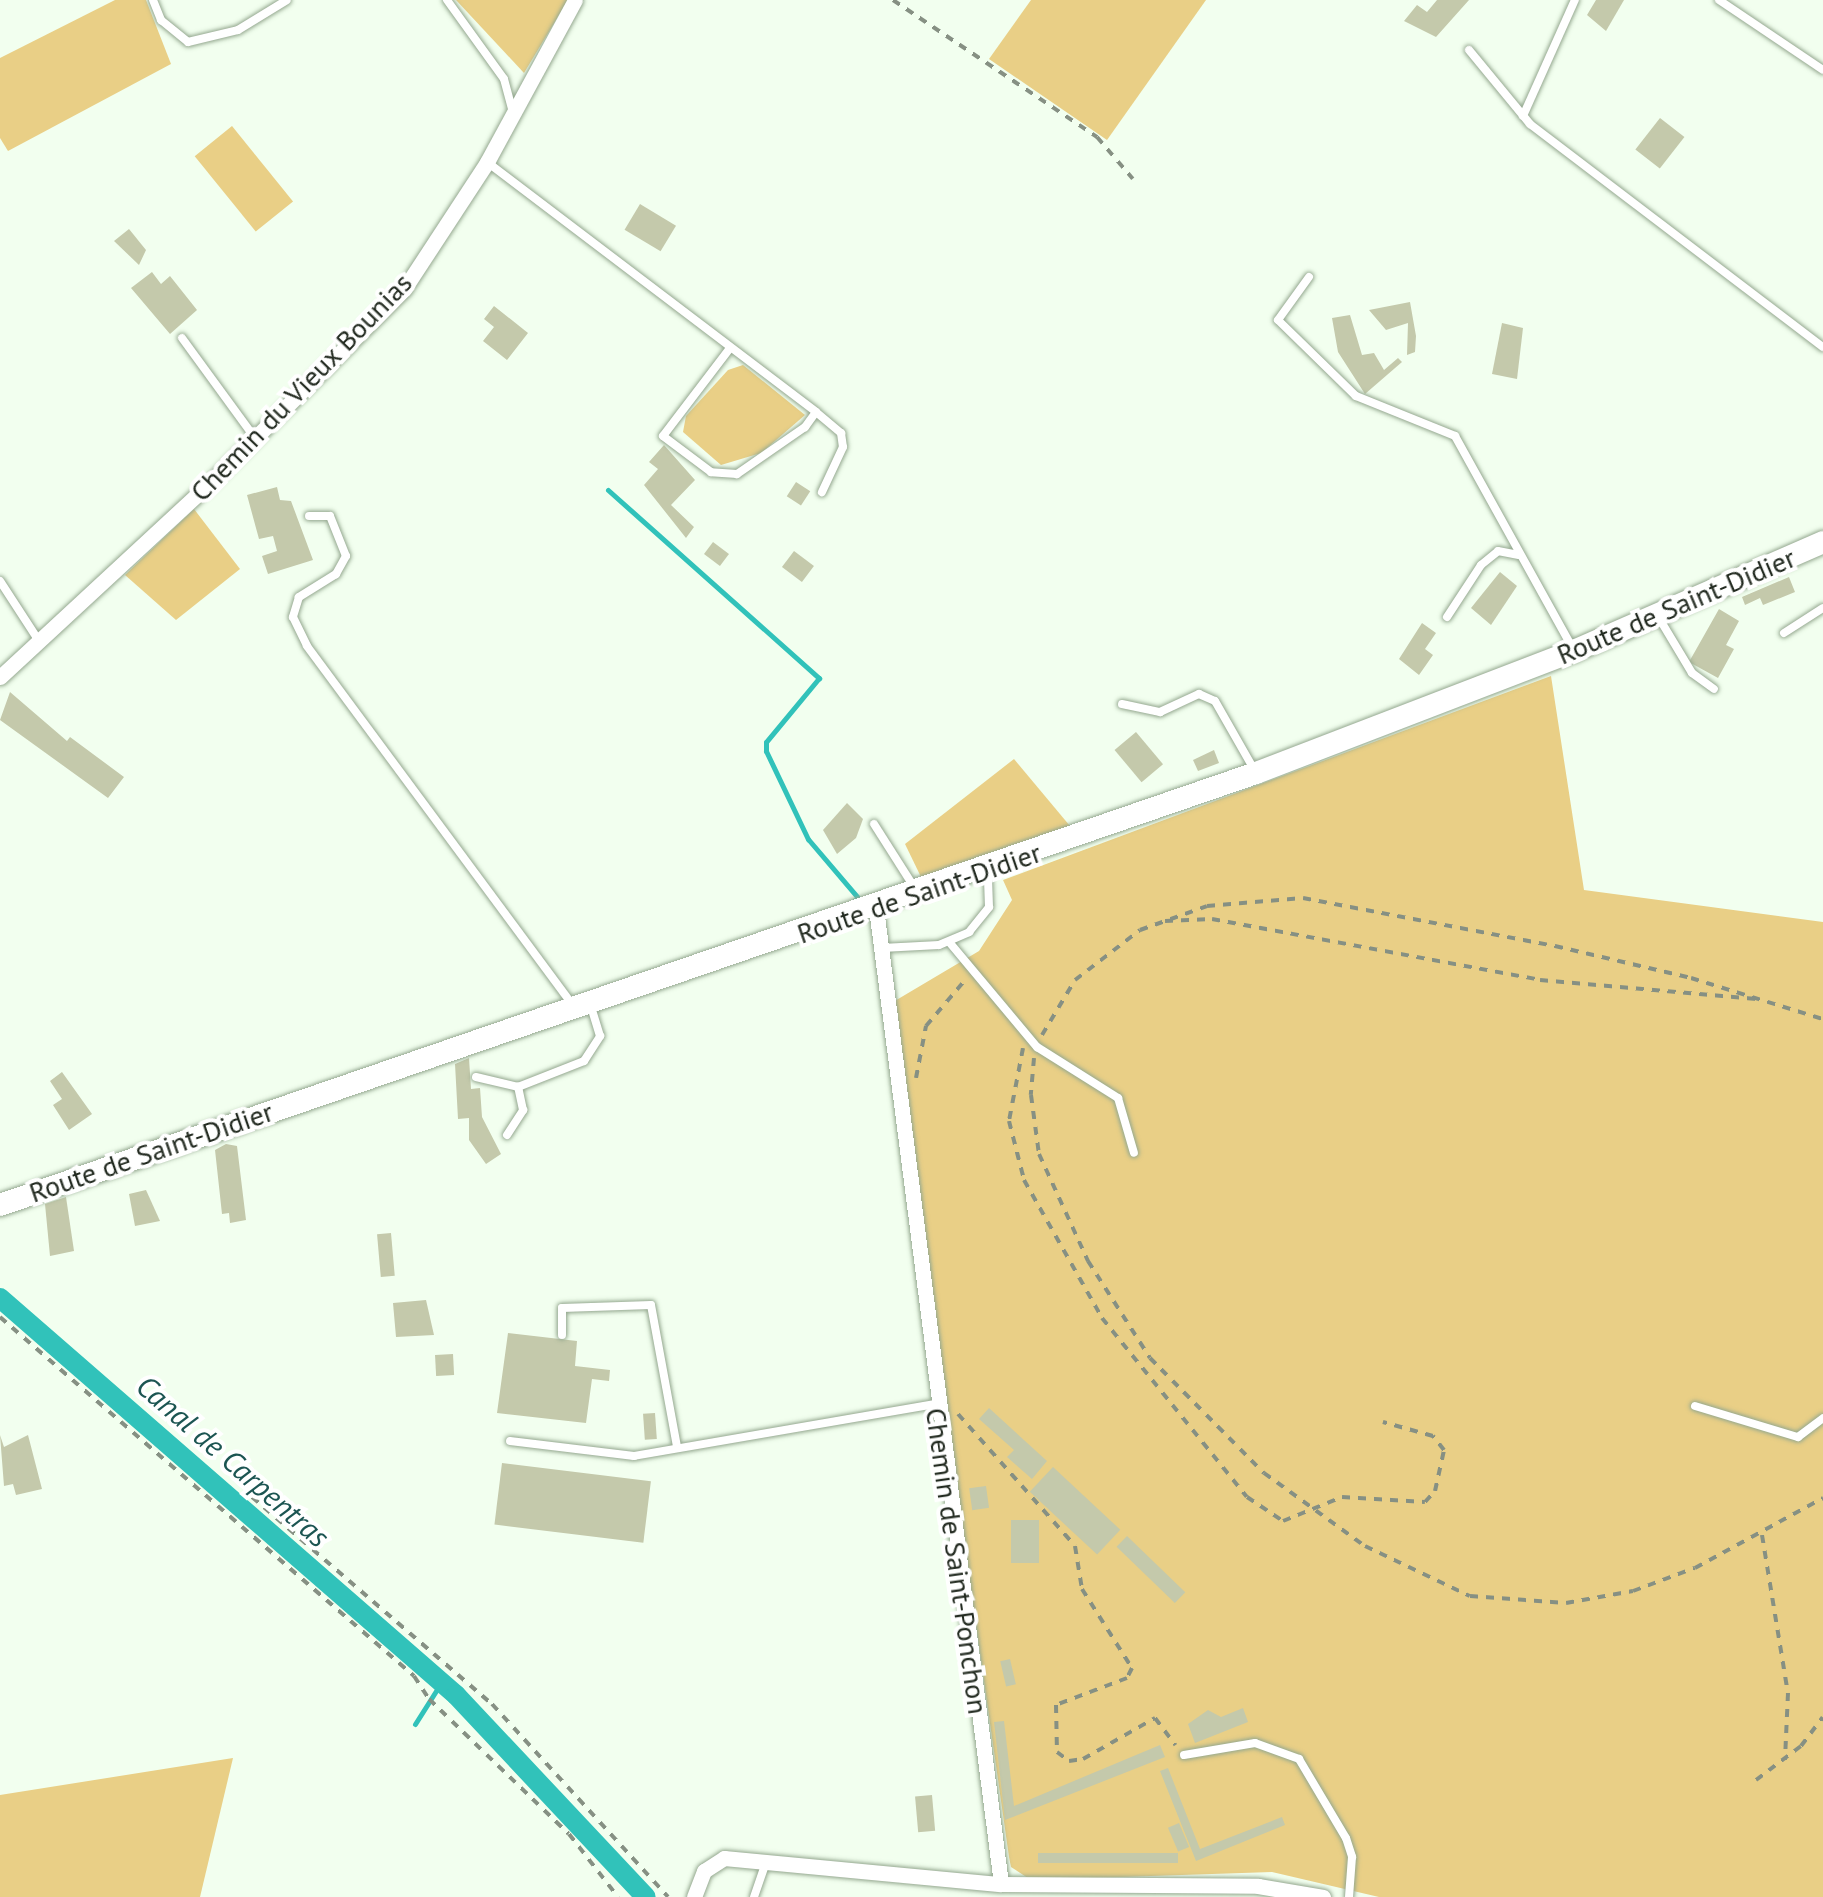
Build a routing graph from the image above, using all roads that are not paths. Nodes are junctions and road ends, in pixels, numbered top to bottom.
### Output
1 (153, 0) edge
2 (287, 0) edge
3 (447, 0) edge
4 (575, 0) edge
5 (1575, 0) edge
6 (1720, 0) edge
7 (1469, 50) dead end
8 (1821, 65) edge
9 (512, 108) junction
10 (1523, 116) junction
11 (487, 162) junction
12 (1309, 276) dead end
13 (182, 338) dead end
14 (1823, 346) edge
15 (730, 348) junction
16 (816, 412) junction
17 (255, 438) junction
18 (822, 492) dead end
19 (309, 516) dead end
20 (1823, 542) edge
21 (1519, 555) junction
22 (0, 581) edge
23 (1823, 608) edge
24 (1657, 614) junction
25 (1447, 617) dead end
26 (1784, 633) dead end
27 (37, 638) junction
28 (1574, 651) junction
29 (0, 676) edge
30 (1714, 689) dead end
31 (1122, 704) dead end
32 (1256, 773) junction
33 (874, 824) dead end
34 (988, 871) junction
35 (917, 894) junction
36 (876, 908) junction
37 (950, 942) junction
38 (878, 948) junction
39 (583, 1008) junction
40 (476, 1076) dead end
41 (518, 1087) junction
42 (507, 1135) dead end
43 (1134, 1153) dead end
44 (0, 1205) edge
45 (562, 1335) dead end
46 (936, 1404) junction
47 (1694, 1406) dead end
48 (1823, 1418) edge
49 (510, 1440) dead end
50 (676, 1446) junction
51 (1184, 1755) road end
52 (764, 1865) junction
53 (1001, 1884) junction
54 (1134, 1893) edge
55 (694, 1897) edge
56 (754, 1897) edge
57 (1323, 1897) edge
58 (1348, 1897) edge

1 - 2 lane
3 - 9 lane
4 - 9 street, Chemin du Vieux Bounias
5 - 10 lane
6 - 8 lane
7 - 10 lane
9 - 11 street, Chemin du Vieux Bounias
10 - 14 lane
11 - 15 lane
11 - 17 street, Chemin du Vieux Bounias
12 - 21 lane
13 - 17 lane
15 - 16 lane
15 - 16 lane
16 - 18 lane
17 - 27 street, Chemin du Vieux Bounias
19 - 39 lane
20 - 24 main road, Route de Saint-Didier
21 - 25 lane
21 - 28 lane
22 - 27 lane
23 - 26 lane
24 - 28 main road, Route de Saint-Didier
24 - 30 lane
27 - 29 street, Chemin du Vieux Bounias
28 - 32 main road, Route de Saint-Didier
31 - 32 lane
32 - 34 main road, Route de Saint-Didier
33 - 35 lane
34 - 35 main road, Route de Saint-Didier
34 - 37 lane
35 - 36 main road, Route de Saint-Didier
36 - 38 street, Chemin de Saint-Ponchon
36 - 39 main road, Route de Saint-Didier
37 - 38 lane
37 - 43 lane
38 - 46 street, Chemin de Saint-Ponchon
39 - 41 lane
39 - 44 main road, Route de Saint-Didier
40 - 41 lane
41 - 42 lane
45 - 50 lane
46 - 50 lane
46 - 53 street, Chemin de Saint-Ponchon
47 - 48 lane
49 - 50 lane
51 - 58 lane
52 - 53 street
52 - 55 street
52 - 56 lane
53 - 54 street
54 - 57 street

